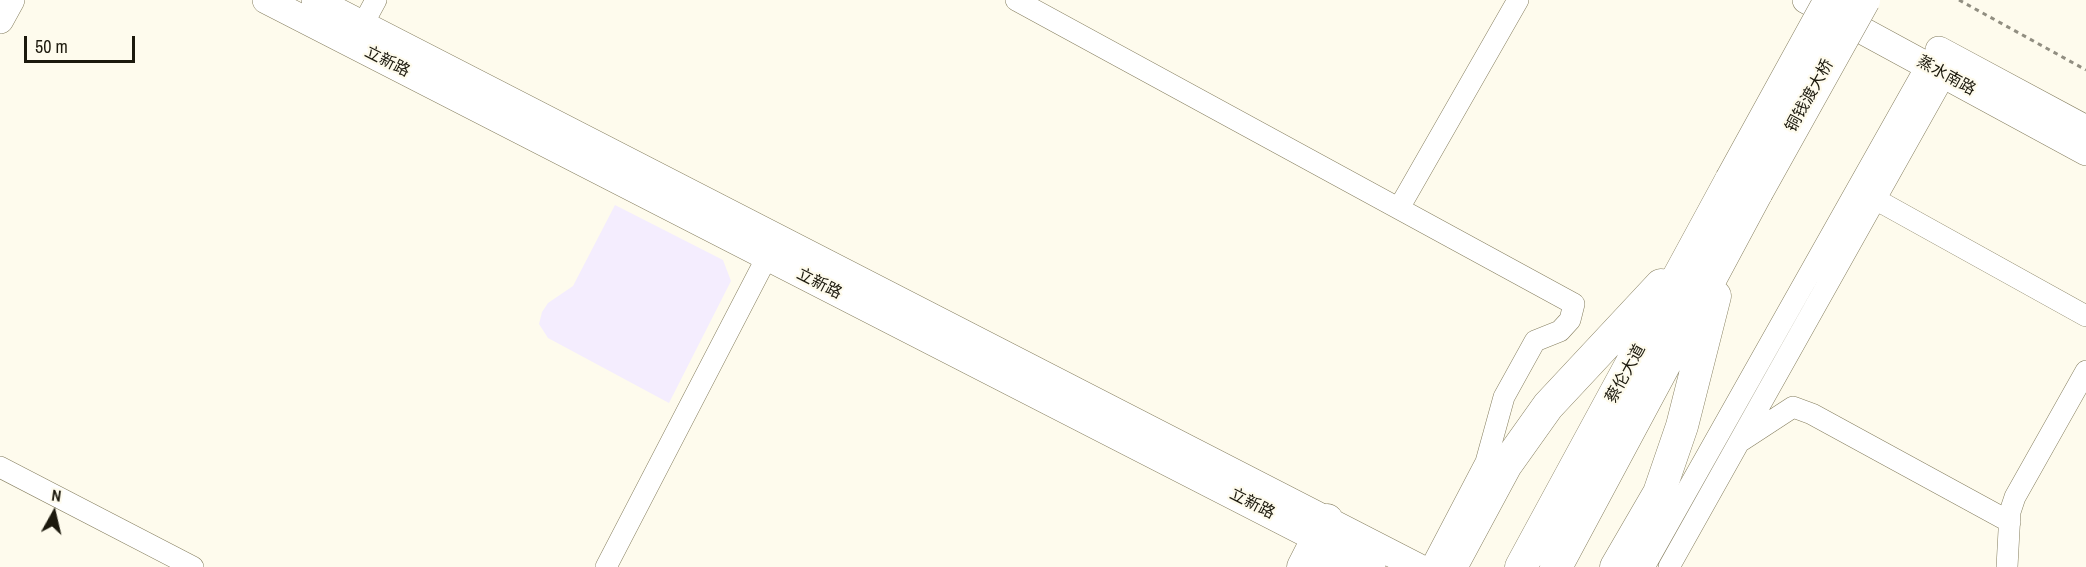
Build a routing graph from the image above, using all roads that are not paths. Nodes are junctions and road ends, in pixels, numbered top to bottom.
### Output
1 (11, 0) edge
2 (266, 0) edge
3 (315, 0) edge
4 (376, 0) edge
5 (1016, 0) edge
6 (1518, 0) edge
7 (1806, 0) edge
8 (1830, 0) edge
9 (1844, 0) edge
10 (1864, 0) edge
11 (0, 20) edge
12 (363, 24) junction
13 (1936, 70) junction
14 (2086, 129) edge
15 (2086, 152) edge
16 (1744, 186) junction
17 (1875, 199) junction
18 (1399, 208) junction
19 (1728, 246) junction
20 (1692, 251) junction
21 (767, 257) junction
22 (2086, 316) edge
23 (2086, 371) edge
24 (1738, 443) junction
25 (0, 467) edge
26 (2010, 522) junction
27 (1322, 542) edge
28 (192, 567) edge
29 (606, 567) edge
30 (1291, 567) edge
31 (1303, 567) edge
32 (1372, 567) edge
33 (1418, 567) edge
34 (1431, 567) edge
35 (1451, 567) edge
36 (1521, 567) edge
37 (1556, 567) edge
38 (1616, 567) edge
39 (1644, 567) edge
40 (1669, 567) edge
41 (2007, 567) edge

1 - 11 main road
2 - 21 main road, 立新路
3 - 12 main road, 立新路
4 - 12 street
5 - 18 street
6 - 18 street
7 - 13 main road, 蒸水南路
8 - 16 highway, 铜钱渡大桥, bridge
9 - 14 main road, 蒸水南路
10 - 16 highway, 铜钱渡大桥, bridge
12 - 27 main road, 立新路
13 - 15 main road, 蒸水南路
13 - 17 street
13 - 39 street
16 - 19 highway, 蔡伦大道
16 - 20 highway, 蔡伦大道
17 - 22 street
17 - 24 street
18 - 34 street
19 - 37 highway, 蔡伦大道
19 - 38 highway
20 - 35 highway
20 - 36 highway, 蔡伦大道
21 - 27 main road, 立新路
21 - 29 street
23 - 26 street
24 - 26 street
24 - 40 street
25 - 28 street
26 - 41 street
27 - 30 street
27 - 31 highway
27 - 32 main road, 立新路
27 - 33 main road, 立新路

